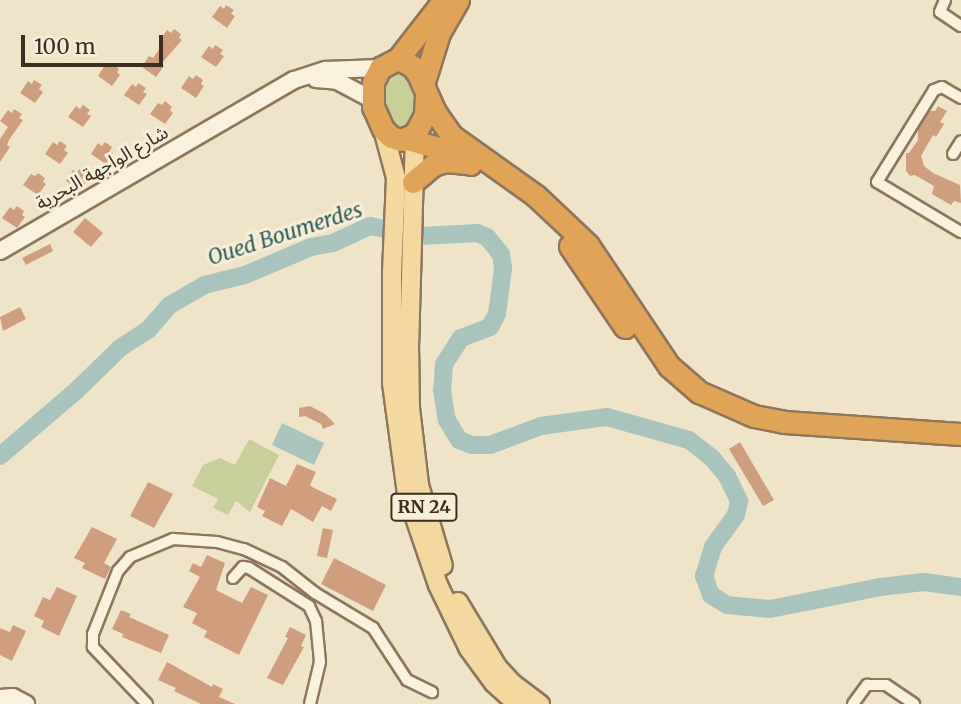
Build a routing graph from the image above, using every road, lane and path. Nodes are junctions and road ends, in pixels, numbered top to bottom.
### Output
1 (444, 0) edge
2 (458, 0) edge
3 (945, 0) edge
4 (961, 26) edge
5 (389, 63) junction
6 (424, 90) junction
7 (961, 98) edge
8 (372, 100) junction
9 (225, 121) junction
10 (383, 129) junction
11 (412, 138) junction
12 (961, 141) edge
13 (953, 154) dead end
14 (470, 164) junction
15 (407, 192) junction
16 (961, 232) edge
17 (0, 251) edge
18 (961, 434) edge
19 (961, 445) edge
20 (233, 578) dead end
21 (432, 692) dead end
22 (0, 698) edge
23 (26, 704) edge
24 (147, 704) edge
25 (310, 704) edge
26 (517, 704) edge
27 (540, 704) edge
28 (853, 704) edge
29 (914, 704) edge

1 - 5 highway
2 - 6 highway
3 - 4 street
5 - 6 highway
5 - 8 highway
5 - 9 main road, شارع الواجهة البحرية
6 - 11 highway
6 - 18 highway
7 - 16 street
8 - 9 main road, شارع الواجهة البحرية
8 - 10 highway
9 - 17 main road, شارع الواجهة البحرية
10 - 11 highway
10 - 15 main road, RN 24
11 - 14 highway
11 - 15 main road, RN 24
12 - 13 street
14 - 15 highway
14 - 19 highway
15 - 26 main road, RN 24
15 - 27 main road, RN 24
20 - 25 street
21 - 24 street
22 - 23 main road
28 - 29 street

